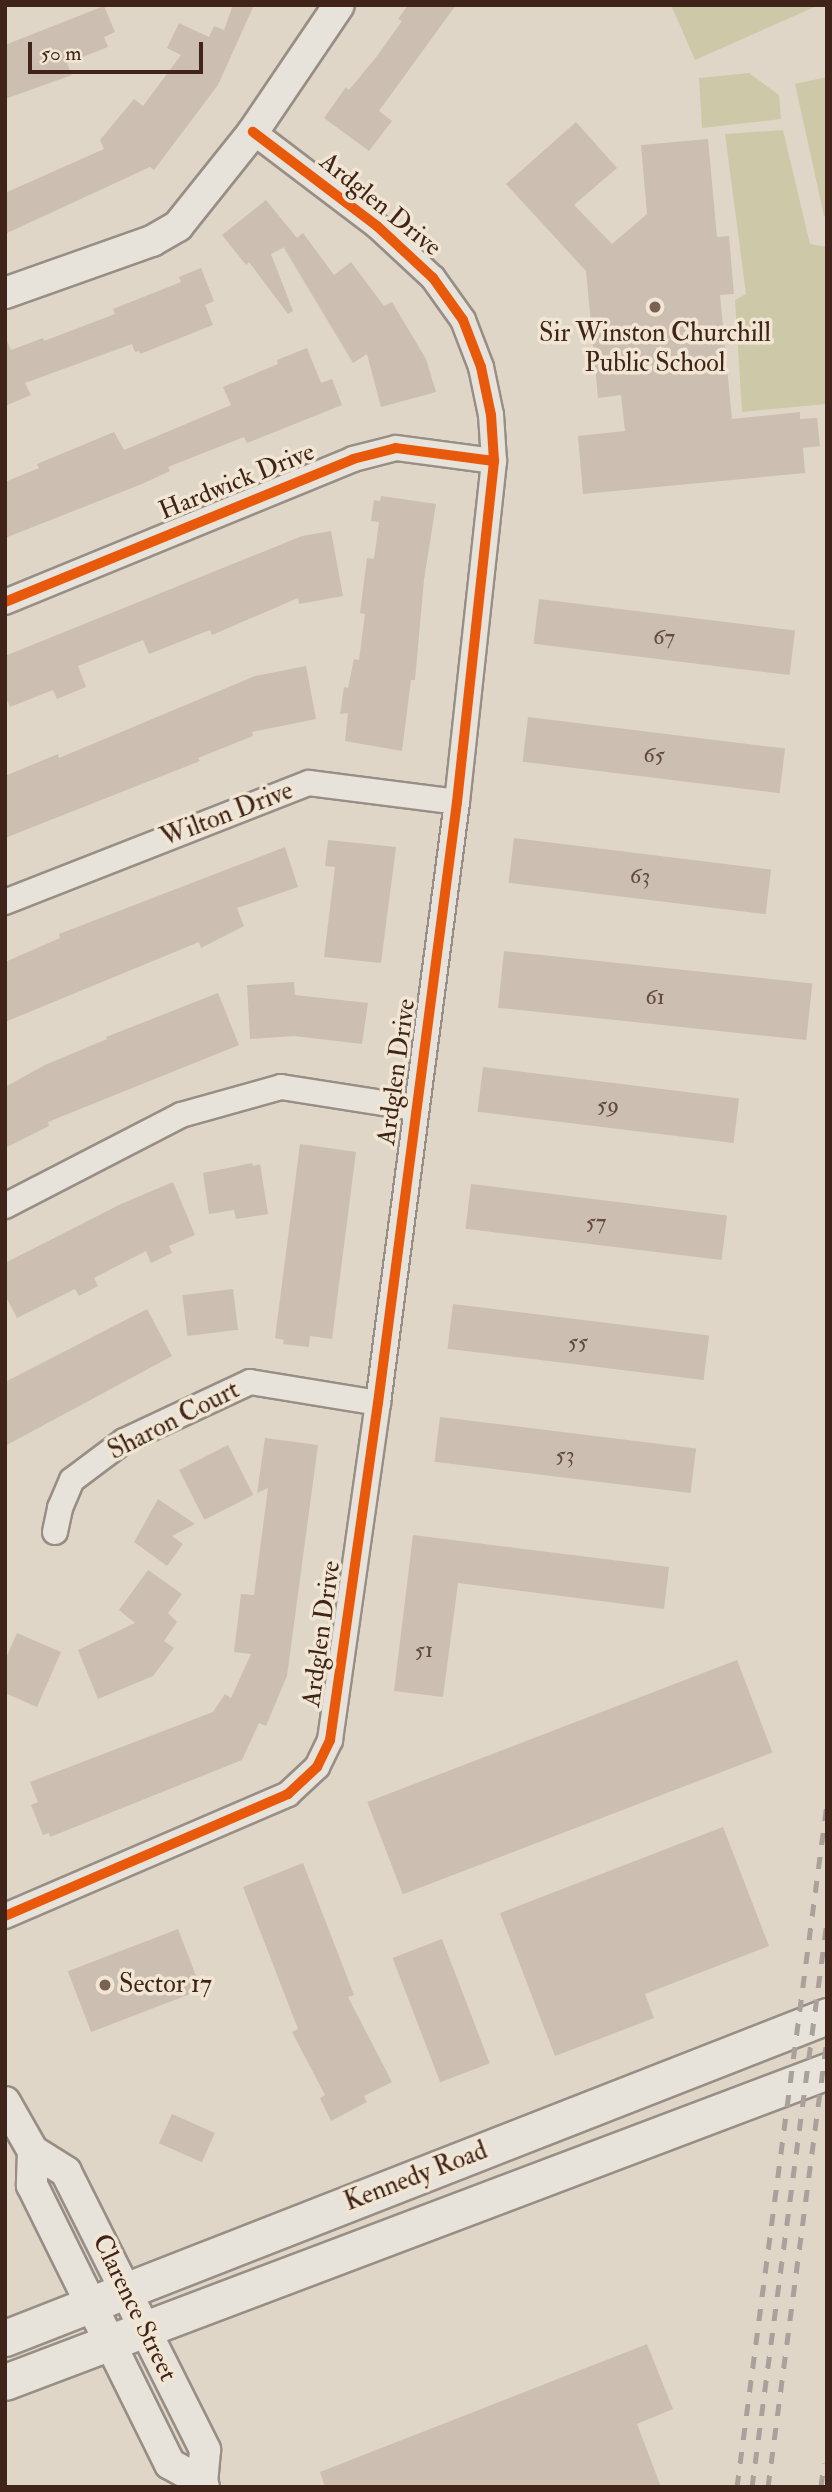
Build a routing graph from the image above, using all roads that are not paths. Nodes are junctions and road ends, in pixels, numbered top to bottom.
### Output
1 (339, 5) edge
2 (253, 132) junction
3 (5, 293) edge
4 (494, 461) junction
5 (5, 602) edge
6 (457, 802) junction
7 (5, 902) edge
8 (415, 1108) junction
9 (5, 1206) edge
10 (378, 1403) junction
11 (55, 1532) dead end
12 (5, 1916) edge
13 (827, 2016) edge
14 (827, 2071) edge
15 (5, 2102) edge
16 (33, 2151) junction
17 (125, 2291) junction
18 (91, 2304) junction
19 (145, 2329) junction
20 (5, 2338) edge
21 (110, 2342) junction
22 (5, 2382) edge
23 (203, 2484) edge

1 - 2 street
2 - 3 street
2 - 4 street, Ardglen Drive
4 - 5 street, Hardwick Drive
4 - 6 street, Ardglen Drive
6 - 7 street, Wilton Drive
6 - 8 street, Ardglen Drive
8 - 9 street
8 - 10 street, Ardglen Drive
10 - 11 street, Sharon Court
10 - 12 street, Ardglen Drive
13 - 17 main road, Kennedy Road
14 - 19 main road, Kennedy Road
15 - 16 street, Clarence Street
16 - 17 street, Clarence Street
16 - 18 street, Clarence Street
17 - 18 main road, Kennedy Road
17 - 19 street, Clarence Street
18 - 20 main road, Kennedy Road
18 - 21 street, Clarence Street
19 - 21 main road, Kennedy Road
19 - 23 street, Clarence Street
21 - 22 main road, Kennedy Road
21 - 23 street, Clarence Street

